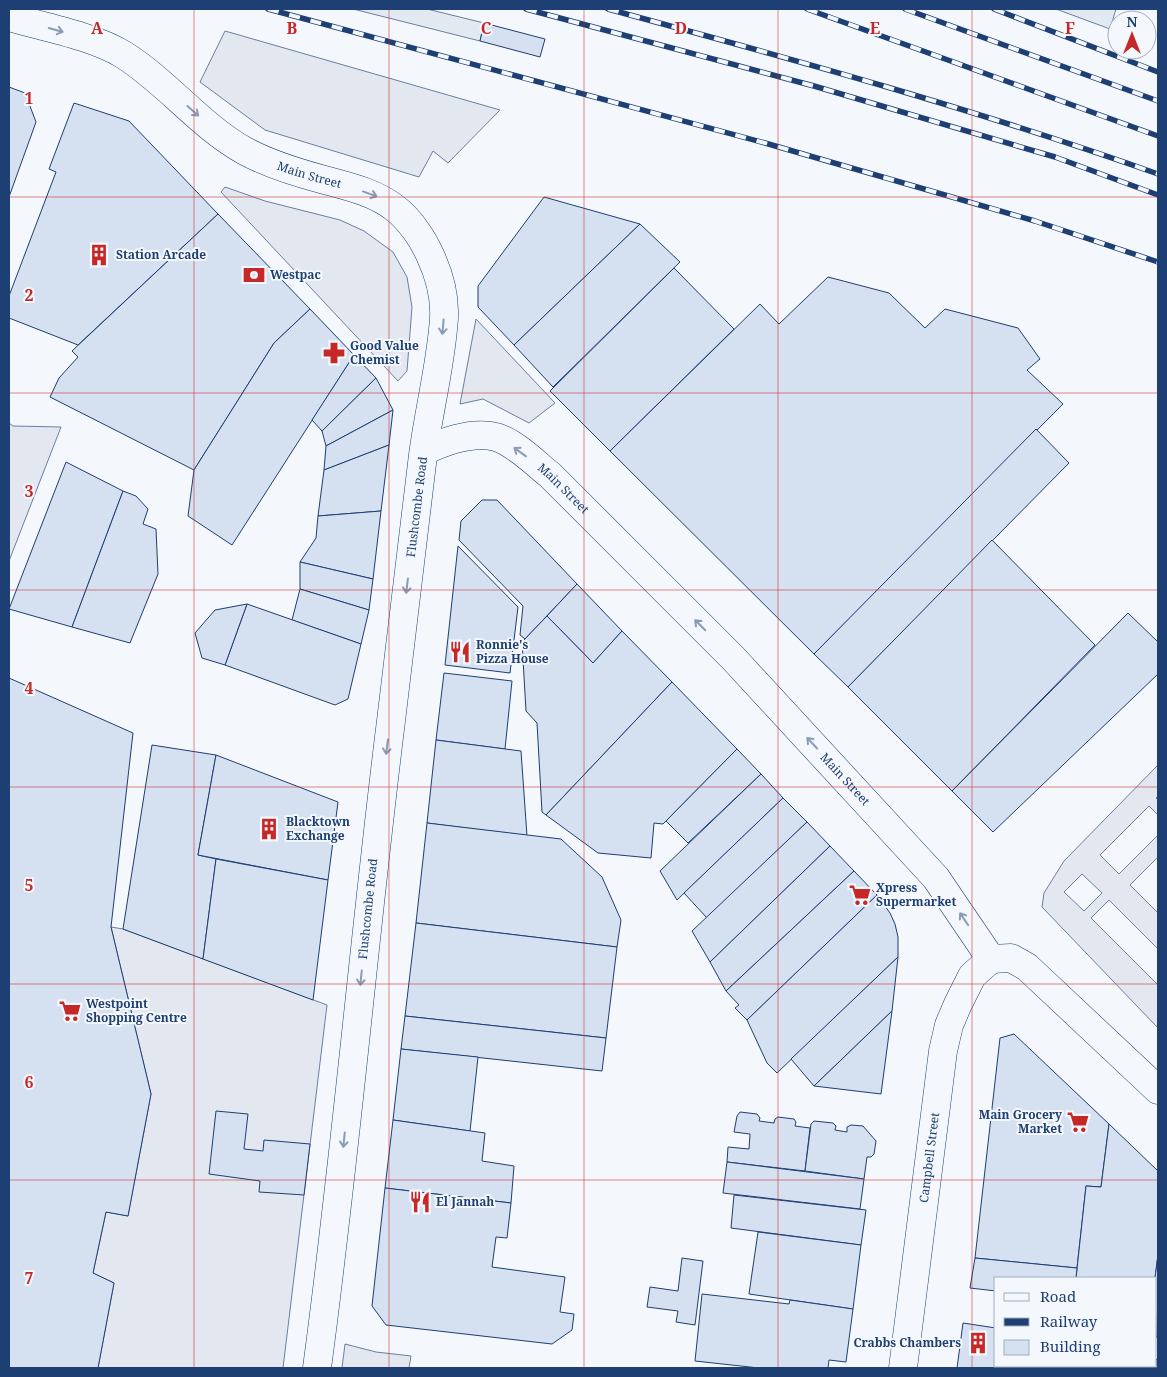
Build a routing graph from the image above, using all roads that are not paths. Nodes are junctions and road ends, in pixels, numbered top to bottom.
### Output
1 (9, 16) edge
2 (424, 451) junction
3 (991, 959) junction
4 (1158, 1090) edge
5 (317, 1368) edge
6 (903, 1368) edge

1 -> 2 street, Main Street
3 -> 2 street, Main Street
2 -> 5 street, Flushcombe Road
3 - 4 street
3 - 6 street, Campbell Street

